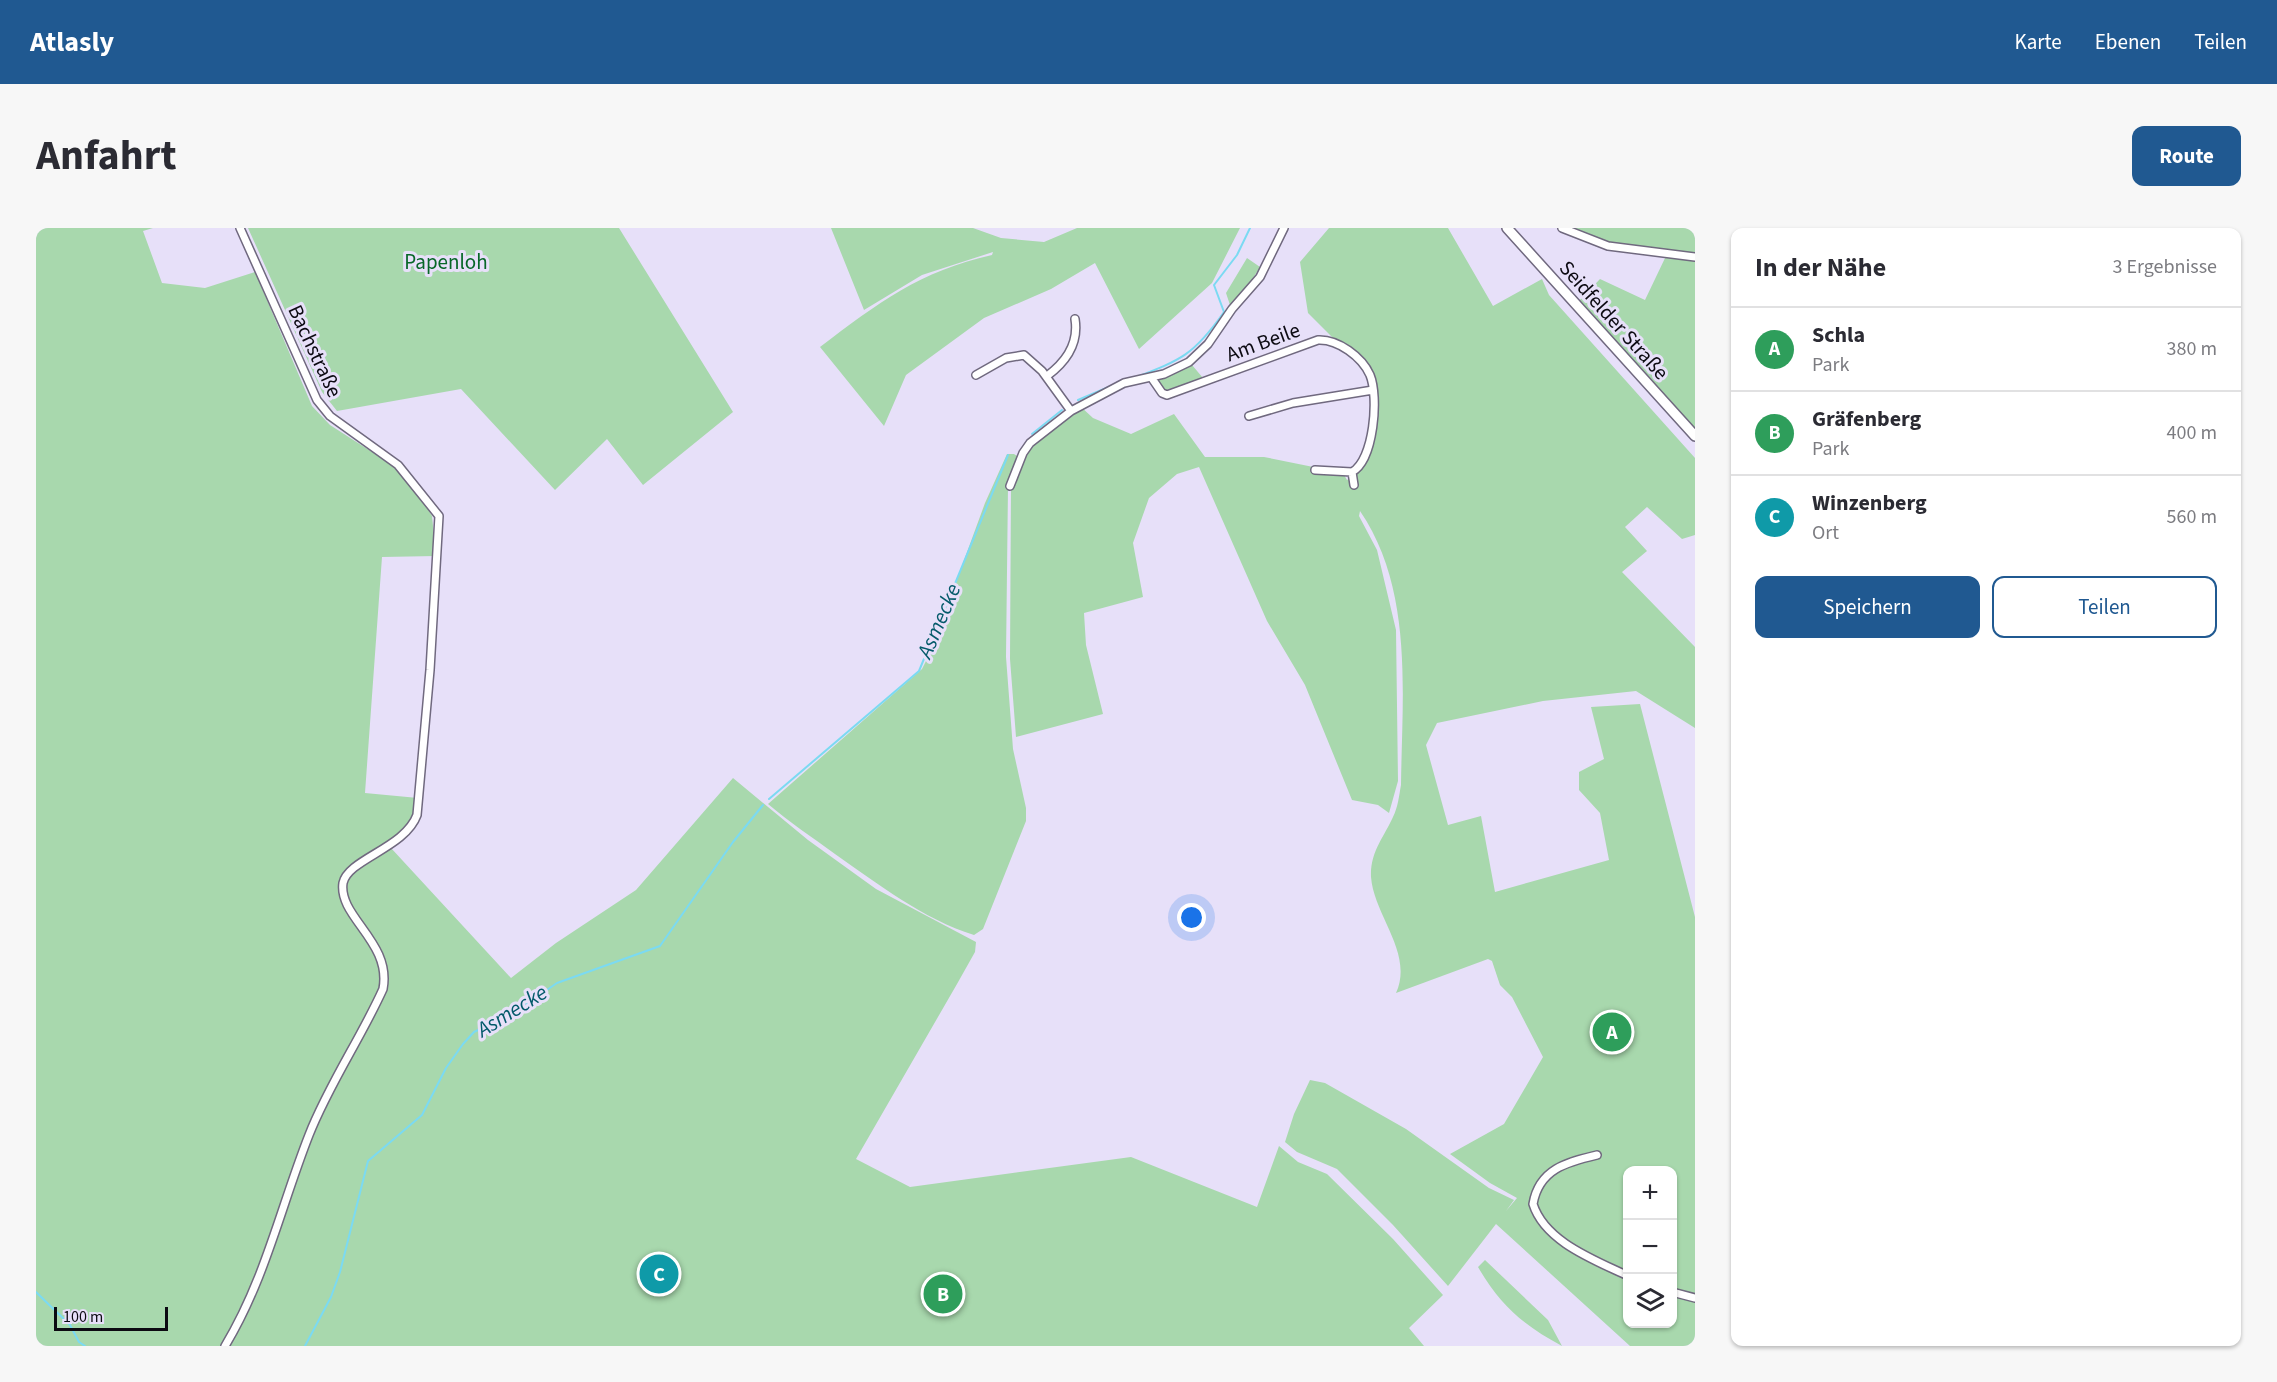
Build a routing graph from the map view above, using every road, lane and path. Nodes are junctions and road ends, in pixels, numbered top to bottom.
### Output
1 (240, 228) edge
2 (1284, 228) edge
3 (1507, 228) edge
4 (1562, 228) edge
5 (1695, 257) edge
6 (1075, 320) dead end
7 (976, 375) dead end
8 (1047, 376) junction
9 (1151, 377) junction
10 (1372, 390) junction
11 (1071, 411) junction
12 (1249, 416) dead end
13 (1695, 436) edge
14 (1315, 470) dead end
15 (1352, 472) junction
16 (1354, 485) dead end
17 (1010, 486) dead end
18 (1596, 1155) dead end
19 (1624, 1274) edge
20 (1677, 1293) edge
21 (1695, 1298) edge
22 (225, 1346) edge

1 - 22 street, Bachstraße
2 - 9 street
3 - 13 main road, Seidfelder Straße
4 - 5 street, Seidfelder Straße
6 - 8 street
7 - 8 street
8 - 11 street
9 - 10 street, Am Beile
9 - 11 street
10 - 12 street
10 - 15 street, Am Beile
11 - 17 street
14 - 15 street
15 - 16 street
18 - 19 street
20 - 21 street

